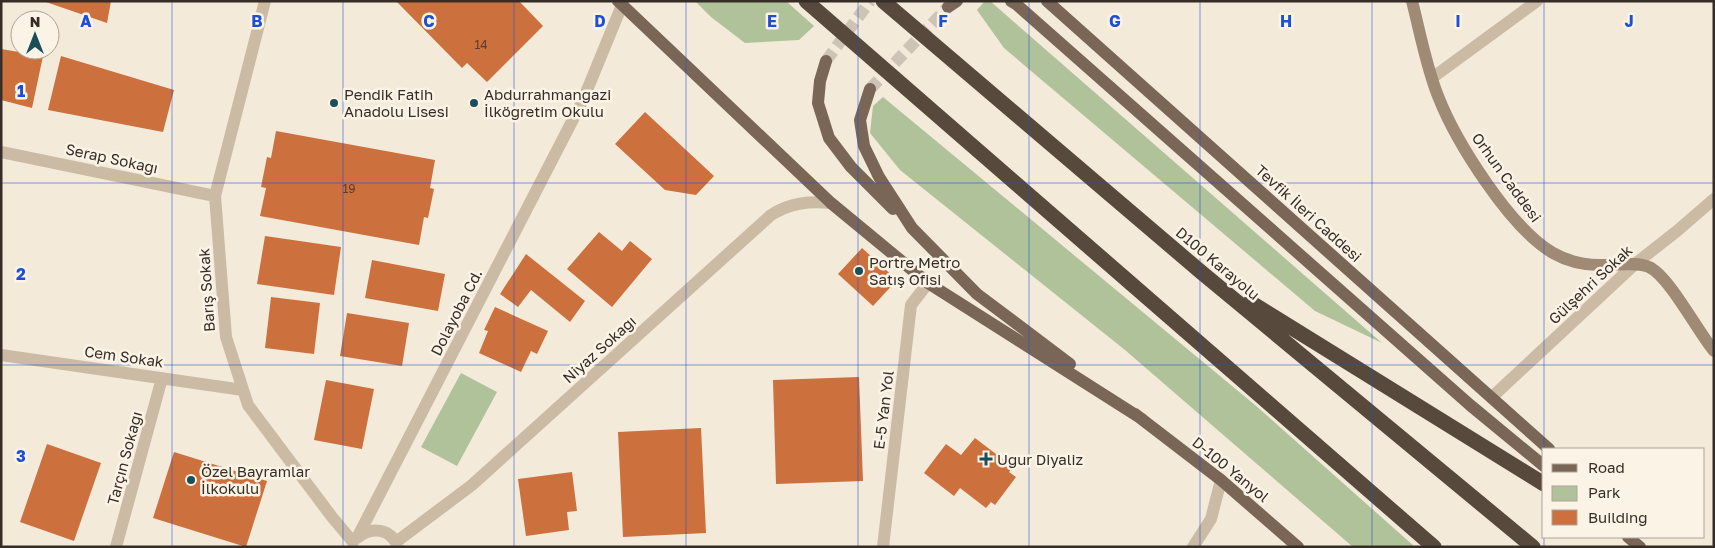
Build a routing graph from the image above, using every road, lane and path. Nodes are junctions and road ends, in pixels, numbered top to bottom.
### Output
1 (265, 1) edge
2 (806, 1) edge
3 (883, 1) edge
4 (1011, 1) edge
5 (1048, 1) edge
6 (1412, 1) edge
7 (1537, 1) edge
8 (620, 3) edge
9 (826, 61) tunnel mouth
10 (1432, 78) junction
11 (870, 89) tunnel mouth
12 (1, 152) edge
13 (215, 196) junction
14 (1714, 199) edge
15 (831, 203) junction
16 (912, 228) junction
17 (1635, 264) junction
18 (1201, 272) junction
19 (928, 283) junction
20 (1714, 351) edge
21 (1, 355) edge
22 (162, 378) junction
23 (243, 390) junction
24 (1492, 397) junction
25 (1142, 419) junction
26 (1548, 448) edge
27 (1542, 464) edge
28 (1221, 480) junction
29 (1542, 483) edge
30 (1629, 538) edge
31 (354, 542) edge
32 (397, 545) edge
33 (116, 547) edge
34 (883, 547) edge
35 (1192, 547) edge
36 (1298, 547) edge
37 (1434, 547) edge
38 (1533, 547) edge
39 (1640, 547) edge

1 - 13 street, Barış Sokak
2 - 37 highway
3 - 18 highway, D100 Karayolu
4 - 27 main road
5 - 24 main road, Tevfik İleri Caddesi
6 - 10 street, Orhun Caddesi
7 - 10 street
8 - 15 main road
8 - 31 street, Dolayoba Cd.
9 - 16 main road
10 - 17 street, Orhun Caddesi
11 - 16 main road
12 - 13 street, Serap Sokağı
13 - 23 street, Barış Sokak
14 - 17 street, Gülşehri Sokak
15 - 19 main road
15 - 32 street, Niyaz Sokağı
16 - 25 main road
17 - 20 street, Orhun Caddesi
17 - 24 street, Gülşehri Sokak
18 - 29 highway
18 - 38 highway, D100 Karayolu
19 - 25 main road
19 - 34 street, E-5 Yan Yol
21 - 22 street, Cem Sokak
22 - 23 street, Cem Sokak
22 - 33 street, Tarçın Sokağı
23 - 31 street, Barış Sokak
24 - 26 main road, Tevfik İleri Caddesi
25 - 28 main road, D-100 Yanyol
28 - 35 street
28 - 36 main road, D-100 Yanyol
30 - 39 main road
31 - 32 street

